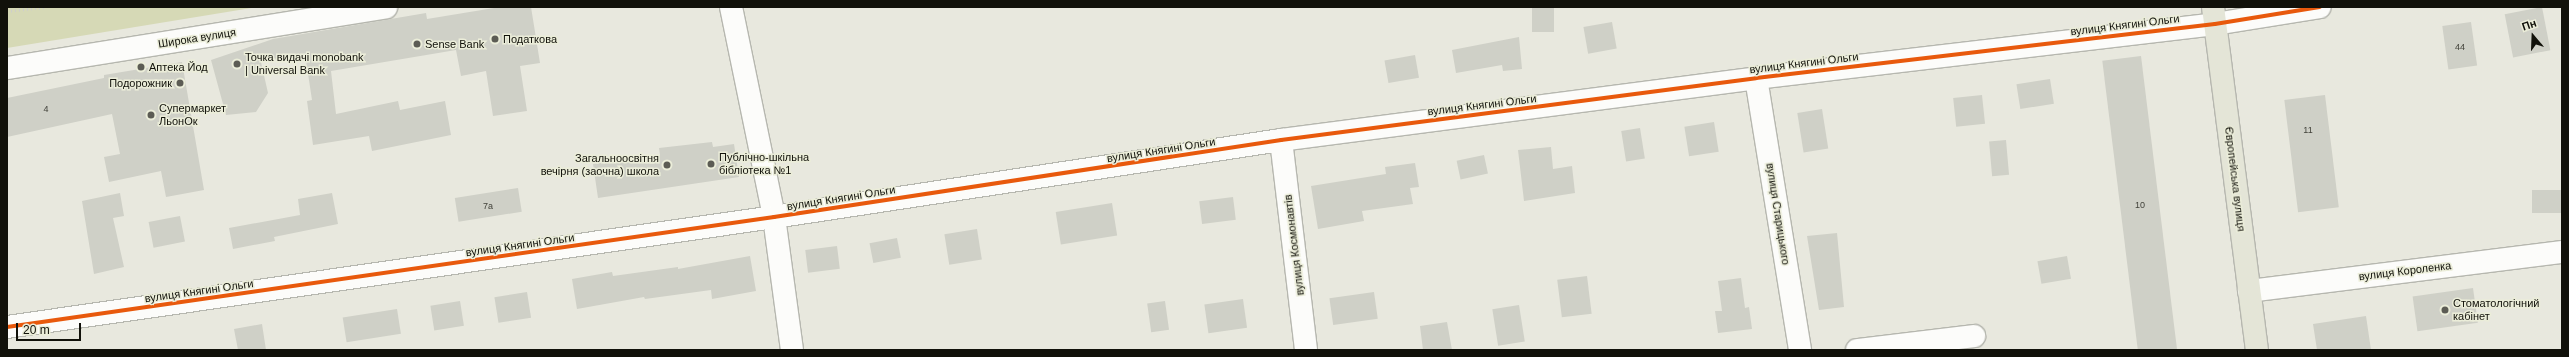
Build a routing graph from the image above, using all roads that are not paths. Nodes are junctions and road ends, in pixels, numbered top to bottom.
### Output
1 (386, 7) edge
2 (731, 7) edge
3 (2320, 7) edge
4 (2214, 15) edge
5 (7, 68) edge
6 (1756, 78) junction
7 (1281, 140) junction
8 (774, 217) junction
9 (2562, 252) edge
10 (2249, 291) junction
11 (7, 327) edge
12 (1974, 336) dead end
13 (792, 350) edge
14 (1306, 350) edge
15 (1800, 350) edge
16 (1857, 350) edge
17 (2257, 350) edge

1 - 5 street, Широка вулиця
2 - 8 street
3 - 4 street, вулиця Княгині Ольги
4 - 6 street, вулиця Княгині Ольги
4 - 10 main road, Європейська вулиця
6 - 7 street, вулиця Княгині Ольги
6 - 15 street, вулиця Старицького
7 - 8 street, вулиця Княгині Ольги
7 - 14 street, вулиця Космонавтів
8 - 11 street, вулиця Княгині Ольги
8 - 13 street
9 - 10 street, вулиця Короленка
10 - 17 main road, Європейська вулиця
12 - 16 street

